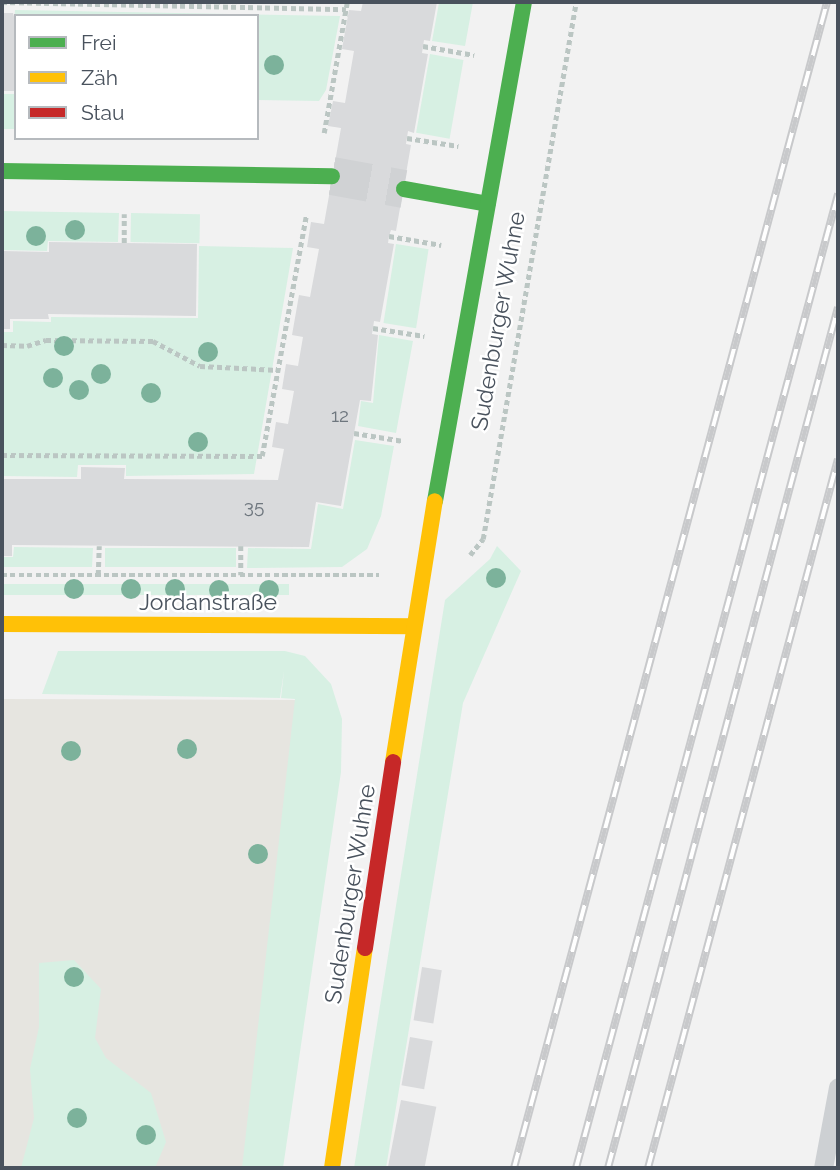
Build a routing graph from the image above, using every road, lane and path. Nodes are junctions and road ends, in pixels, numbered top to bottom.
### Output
1 (2, 2) edge
2 (36, 2) edge
3 (347, 2) edge
4 (524, 2) edge
5 (576, 2) edge
6 (346, 9) junction
7 (424, 47) dead end
8 (475, 55) dead end
9 (407, 138) dead end
10 (323, 144) dead end
11 (459, 146) dead end
12 (2, 171) edge
13 (332, 176) tunnel mouth
14 (404, 189) tunnel mouth
15 (124, 202) dead end
16 (488, 204) junction
17 (314, 208) dead end
18 (389, 236) dead end
19 (124, 243) dead end
20 (441, 245) dead end
21 (373, 328) dead end
22 (425, 336) dead end
23 (2, 345) edge
24 (278, 370) junction
25 (354, 433) dead end
26 (407, 441) dead end
27 (2, 455) edge
28 (99, 546) dead end
29 (241, 546) dead end
30 (466, 561) dead end
31 (2, 575) edge
32 (98, 575) junction
33 (241, 575) junction
34 (384, 575) dead end
35 (2, 624) edge
36 (413, 626) junction
37 (838, 1087) edge
38 (331, 1168) edge
39 (823, 1168) edge

1 - 2 path
2 - 6 path
3 - 6 path
4 - 16 street, Sudenburger Wuhne
5 - 30 path, Sudenburger Wuhne
6 - 10 path
7 - 8 path
9 - 11 path
12 - 13 street
14 - 16 street
15 - 19 path
16 - 36 street, Sudenburger Wuhne
17 - 24 path
18 - 20 path
21 - 22 path
23 - 24 path
24 - 27 path
25 - 26 path
28 - 32 path
29 - 33 path
31 - 32 path, Jordanstraße
32 - 33 path, Jordanstraße
33 - 34 path, Jordanstraße
35 - 36 street, Jordanstraße
36 - 38 street, Sudenburger Wuhne
37 - 39 lane

